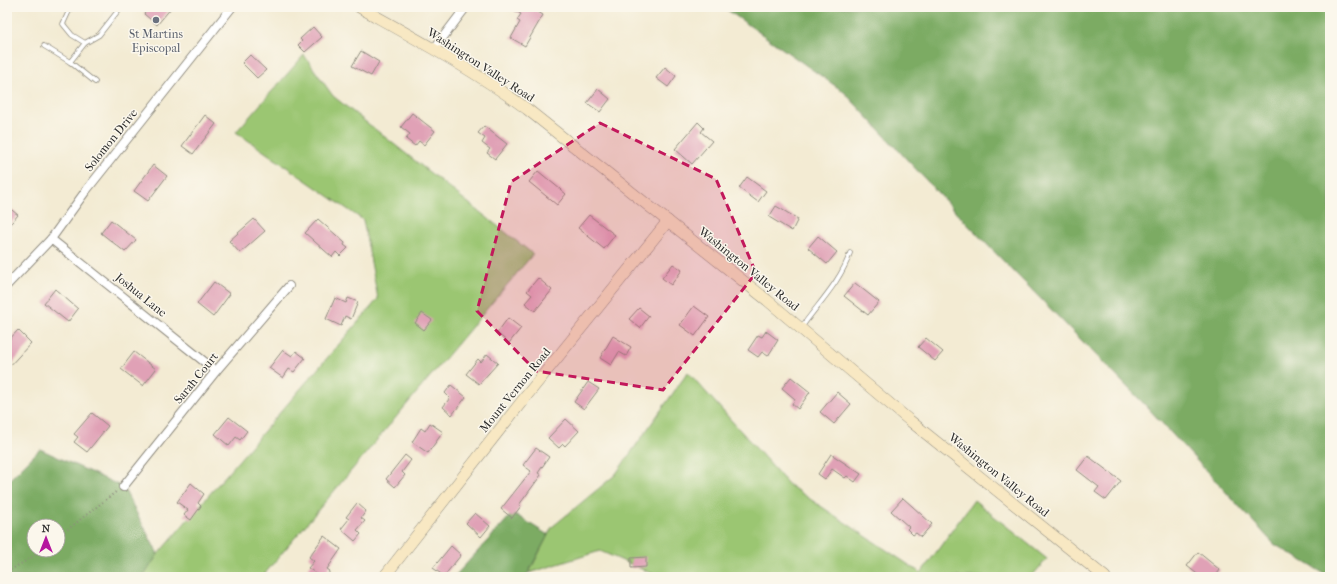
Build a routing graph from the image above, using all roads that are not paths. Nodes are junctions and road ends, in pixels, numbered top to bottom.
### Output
1 (73, 7) edge
2 (121, 7) edge
3 (232, 7) edge
4 (359, 7) edge
5 (466, 7) edge
6 (85, 43) junction
7 (44, 46) dead end
8 (434, 49) junction
9 (70, 62) junction
10 (95, 82) dead end
11 (668, 221) junction
12 (51, 239) junction
13 (850, 253) dead end
14 (7, 285) edge
15 (290, 286) dead end
16 (800, 328) junction
17 (216, 371) junction
18 (124, 487) road end
19 (384, 577) edge
20 (1105, 577) edge

1 - 6 lane
2 - 6 lane
3 - 12 street, Solomon Drive
4 - 8 street, Washington Valley Road
5 - 8 street
6 - 9 lane
7 - 9 lane
8 - 11 street, Washington Valley Road
9 - 10 lane
11 - 16 street, Washington Valley Road
11 - 19 street, Mount Vernon Road
12 - 14 street, Solomon Drive
12 - 17 street, Joshua Lane
13 - 16 lane
15 - 17 street, Sarah Court
16 - 20 street, Washington Valley Road
17 - 18 street, Sarah Court

